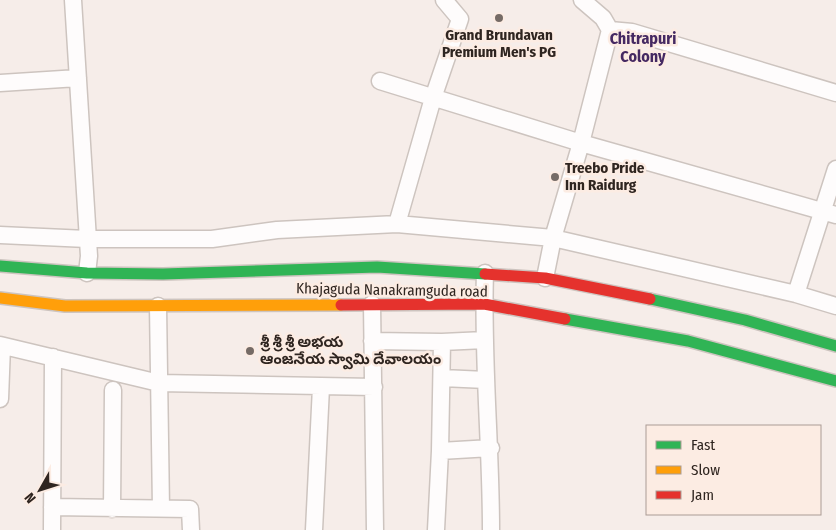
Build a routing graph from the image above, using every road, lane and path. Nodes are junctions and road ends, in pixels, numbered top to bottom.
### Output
1 (73, 0) edge
2 (444, 0) edge
3 (582, 0) edge
4 (610, 30) junction
5 (78, 78) junction
6 (380, 81) dead end
7 (0, 83) edge
8 (836, 93) edge
9 (434, 98) junction
10 (581, 144) junction
11 (836, 169) edge
12 (829, 213) edge
13 (397, 224) junction
14 (0, 234) edge
15 (553, 238) junction
16 (87, 239) junction
17 (0, 266) edge
18 (87, 273) junction
19 (485, 273) junction
20 (545, 278) junction
21 (796, 294) junction
22 (0, 298) edge
23 (372, 304) junction
24 (484, 304) junction
25 (158, 306) junction
26 (836, 306) edge
27 (485, 340) junction
28 (372, 341) junction
29 (442, 342) junction
30 (1, 346) edge
31 (836, 346) edge
32 (53, 358) junction
33 (442, 378) junction
34 (486, 380) junction
35 (836, 381) edge
36 (159, 383) junction
37 (321, 387) junction
38 (374, 387) junction
39 (113, 390) dead end
40 (0, 398) edge
41 (491, 448) junction
42 (440, 450) junction
43 (52, 507) junction
44 (112, 509) junction
45 (161, 509) junction
46 (52, 530) edge
47 (191, 530) edge
48 (314, 530) edge
49 (375, 530) edge
50 (436, 530) edge
51 (492, 530) edge

1 - 5 street
2 - 9 street
3 - 4 street
4 - 8 street
4 - 10 street
5 - 7 street
5 - 16 street
6 - 9 street
9 - 10 street
9 - 13 street
10 - 12 street
10 - 15 street
11 - 12 street
12 - 21 street
13 - 15 street
13 - 16 street
14 - 16 street
15 - 20 street
15 - 21 street
16 - 18 street
17 - 18 main road, Khajaguda Nanakramguda road
18 - 19 main road, Khajaguda Nanakramguda road
19 - 20 main road, Khajaguda Nanakramguda road
19 - 24 street
20 - 31 main road, Khajaguda Nanakramguda road
21 - 26 street
22 - 25 main road, Khajaguda Nanakramguda road
23 - 24 main road, Khajaguda Nanakramguda road
23 - 25 main road, Khajaguda Nanakramguda road
23 - 28 street
24 - 27 street
24 - 35 main road, Khajaguda Nanakramguda road
25 - 36 street
27 - 29 street
27 - 34 street
28 - 29 street
28 - 38 street
29 - 33 street
30 - 32 street
30 - 40 street
32 - 36 street
32 - 43 street
33 - 34 street
33 - 42 street
34 - 41 street
36 - 37 street
36 - 45 street
37 - 38 street
37 - 48 street
38 - 49 street
39 - 44 street
41 - 42 street
41 - 51 street
42 - 50 street
43 - 44 street
43 - 46 street
44 - 45 street
45 - 47 street

